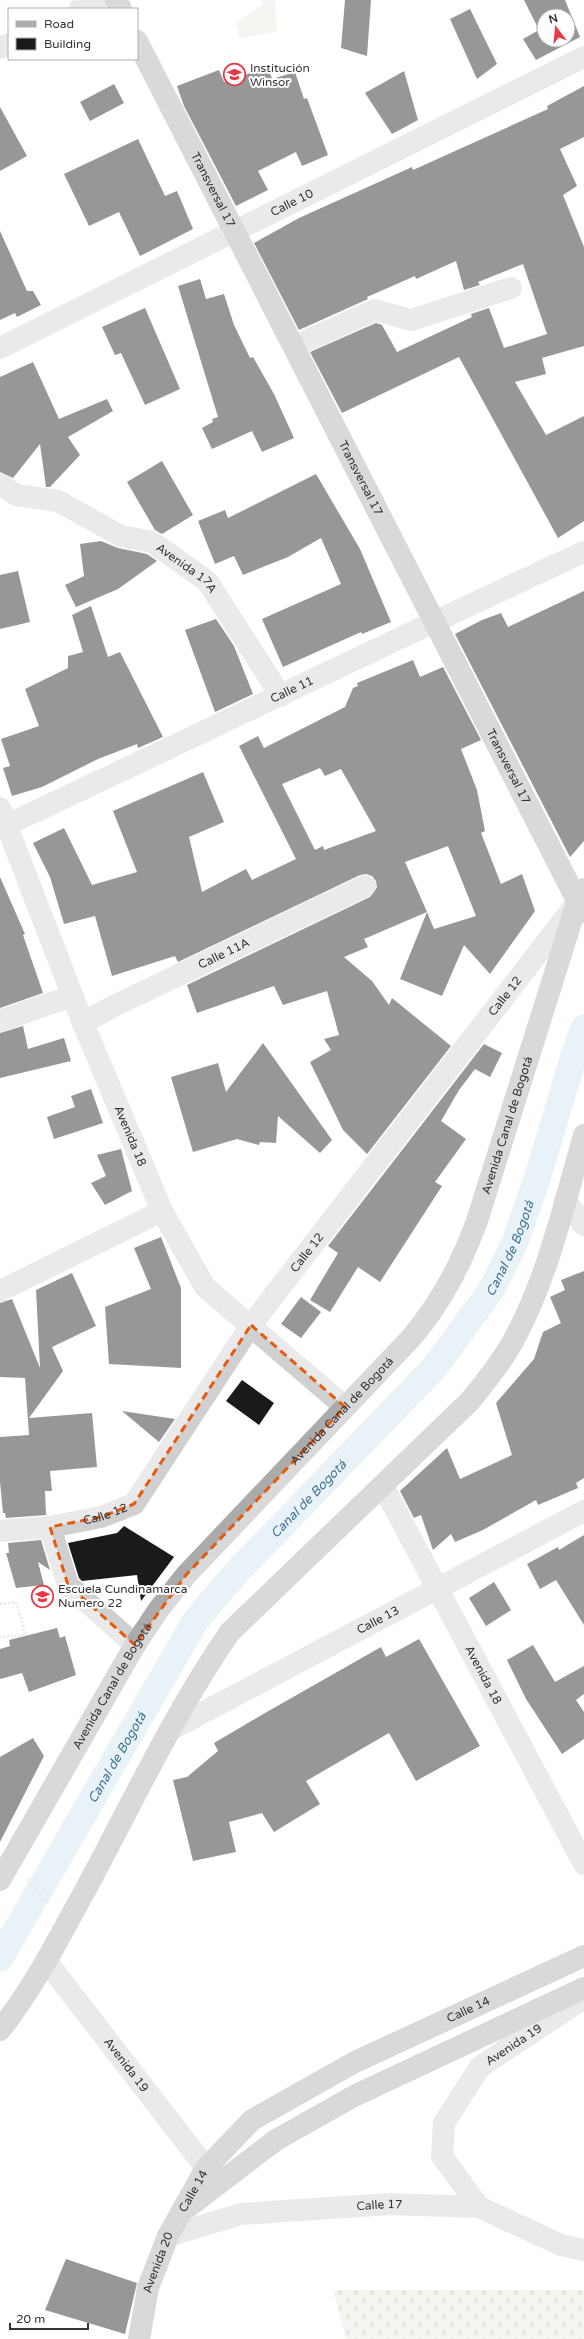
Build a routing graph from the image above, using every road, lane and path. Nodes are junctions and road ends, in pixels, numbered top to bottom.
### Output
1 (98, 0) edge
2 (82, 8) edge
3 (138, 43) edge
4 (584, 57) edge
5 (234, 230) junction
6 (512, 288) dead end
7 (294, 346) junction
8 (0, 348) edge
9 (0, 484) edge
10 (584, 552) edge
11 (434, 621) junction
12 (281, 696) junction
13 (2, 820) edge
14 (365, 886) dead end
15 (582, 905) edge
16 (72, 996) junction
17 (0, 1021) edge
18 (83, 1023) junction
19 (584, 1135) edge
20 (565, 1200) junction
21 (162, 1211) junction
22 (584, 1224) edge
23 (0, 1291) edge
24 (251, 1325) junction
25 (345, 1407) junction
26 (383, 1486) junction
27 (584, 1511) edge
28 (50, 1526) junction
29 (0, 1531) edge
30 (438, 1588) junction
31 (0, 1604) edge
32 (0, 1637) edge
33 (135, 1645) junction
34 (172, 1729) junction
35 (584, 1864) edge
36 (22, 1874) dead end
37 (0, 1880) edge
38 (53, 1908) dead end
39 (584, 1956) edge
40 (47, 1962) junction
41 (584, 1988) edge
42 (584, 1998) edge
43 (0, 2030) edge
44 (206, 2168) junction
45 (479, 2207) junction
46 (181, 2212) junction
47 (168, 2236) junction
48 (584, 2250) edge
49 (139, 2339) edge

1 - 2 street
3 - 5 main road, Transversal 17
4 - 5 street, Calle 10
5 - 7 main road, Transversal 17
5 - 8 street, Calle 10
6 - 7 street
7 - 11 main road, Transversal 17
9 - 12 street, Avenida 17A
10 - 11 street, Calle 11
11 - 12 street, Calle 11
11 - 15 main road, Transversal 17
12 - 13 street, Calle 11
13 - 16 street, Avenida 18
14 - 18 street, Calle 11A
15 - 24 street, Calle 12
15 - 25 main road, Avenida Canal de Bogotá
16 - 17 street
16 - 18 street, Avenida 18
18 - 21 street, Avenida 18
19 - 20 main road
20 - 22 street
20 - 26 main road
21 - 23 street
21 - 24 street, Avenida 18
24 - 25 street, Avenida 18
24 - 28 street, Calle 12
25 - 33 main road, Avenida Canal de Bogotá
26 - 30 street, Avenida 18
26 - 34 main road
27 - 30 street, Calle 13
28 - 29 street, Calle 12
28 - 33 street
30 - 34 street, Calle 13
30 - 35 street, Avenida 18
31 - 32 path
33 - 37 main road, Avenida Canal de Bogotá
34 - 40 main road
36 - 38 path
39 - 44 main road, Calle 14
40 - 43 main road
40 - 44 street, Avenida 19
41 - 46 main road, Calle 14
42 - 45 street, Avenida 19
44 - 46 main road, Calle 14
45 - 47 street, Calle 17
45 - 48 street, Calle 17
46 - 47 main road, Avenida 20
47 - 49 main road, Avenida 20

